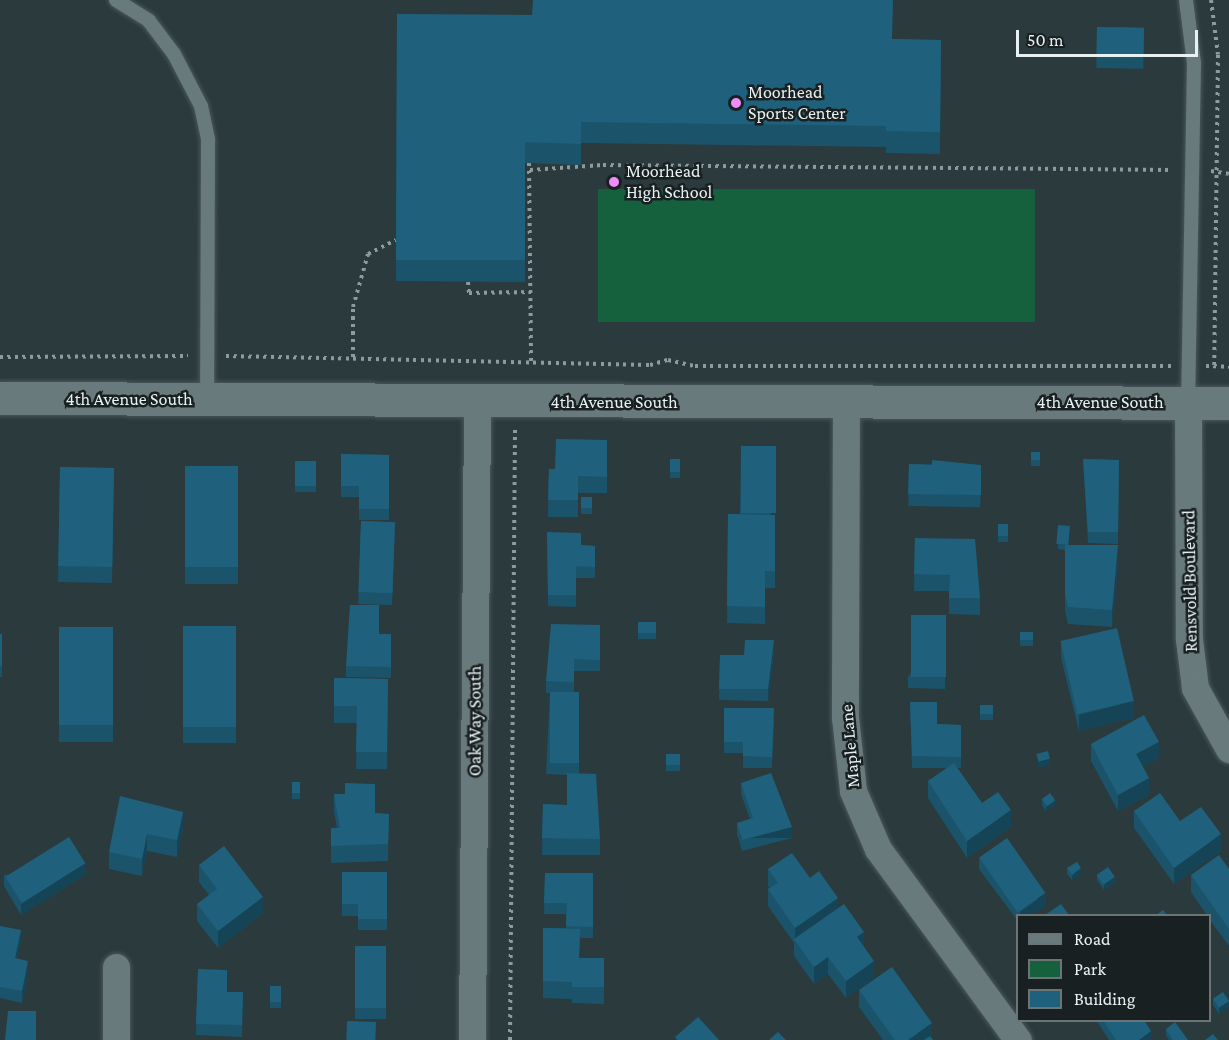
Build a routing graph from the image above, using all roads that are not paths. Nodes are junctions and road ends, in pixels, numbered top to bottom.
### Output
1 (116, 0) edge
2 (1186, 0) edge
3 (0, 398) edge
4 (207, 399) junction
5 (477, 401) junction
6 (846, 401) junction
7 (1188, 403) junction
8 (1229, 403) edge
9 (1229, 749) edge
10 (116, 968) dead end
11 (116, 1040) edge
12 (472, 1040) edge
13 (1018, 1040) edge

1 - 4 lane
2 - 7 lane
3 - 4 street, 4th Avenue South
4 - 5 street, 4th Avenue South
5 - 6 street, 4th Avenue South
5 - 12 street, Oak Way South
6 - 7 street, 4th Avenue South
6 - 13 street, Maple Lane
7 - 8 street, 4th Avenue South
7 - 9 street, Rensvold Boulevard
10 - 11 street

